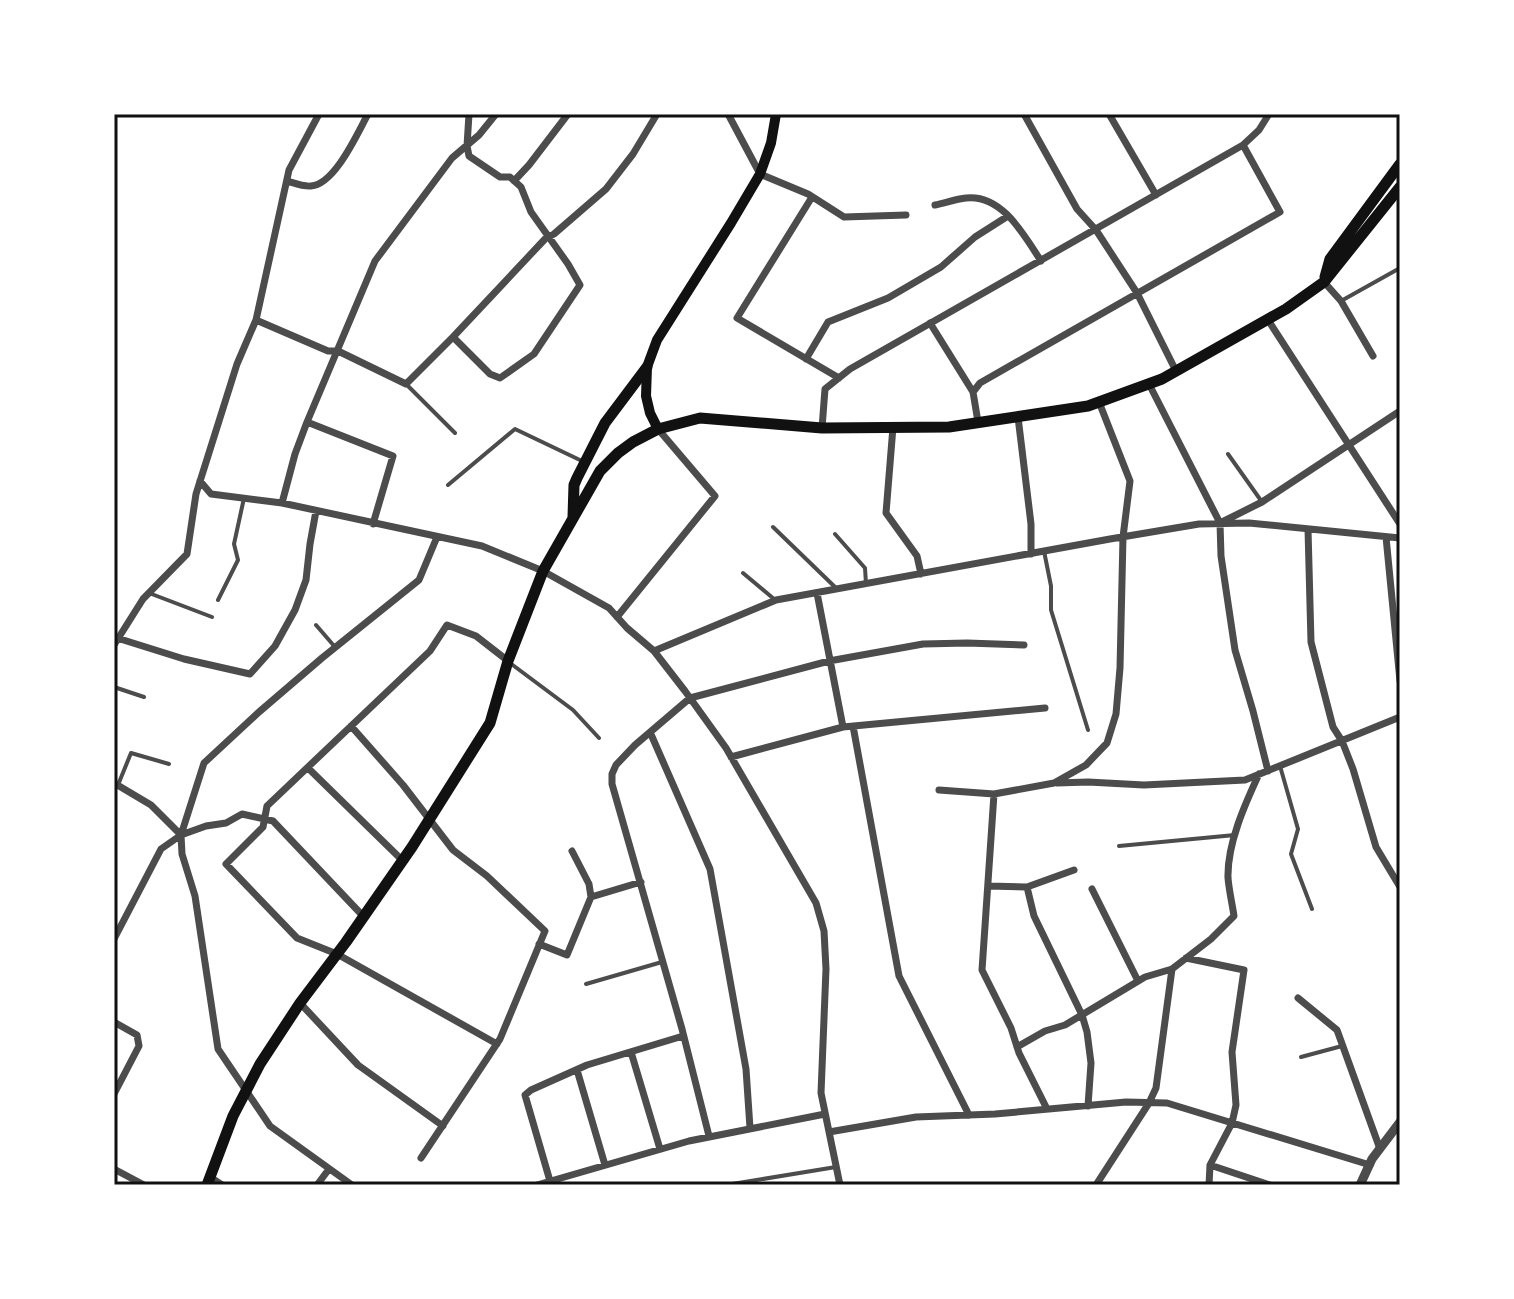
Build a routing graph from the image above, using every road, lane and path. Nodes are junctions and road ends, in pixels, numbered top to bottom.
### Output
1 (319, 114) edge
2 (368, 114) edge
3 (469, 114) edge
4 (496, 114) edge
5 (568, 114) edge
6 (657, 114) edge
7 (728, 114) edge
8 (776, 114) edge
9 (1024, 114) edge
10 (1109, 114) edge
11 (1269, 114) edge
12 (1243, 145) junction
13 (467, 146) junction
14 (1400, 164) edge
15 (760, 174) junction
16 (287, 181) junction
17 (514, 181) junction
18 (1400, 187) edge
19 (1156, 195) junction
20 (812, 197) junction
21 (935, 205) dead end
22 (906, 215) dead end
23 (1008, 216) junction
24 (1096, 230) junction
25 (549, 237) junction
26 (1041, 261) junction
27 (1400, 268) edge
28 (1324, 282) junction
29 (1137, 293) junction
30 (1341, 301) junction
31 (256, 320) junction
32 (1268, 320) junction
33 (930, 323) junction
34 (453, 337) junction
35 (338, 351) junction
36 (1373, 356) dead end
37 (806, 359) junction
38 (647, 367) junction
39 (1176, 371) junction
40 (839, 378) junction
41 (406, 384) junction
42 (1149, 384) junction
43 (973, 392) junction
44 (1099, 402) junction
45 (1400, 411) edge
46 (1018, 417) junction
47 (307, 422) junction
48 (978, 422) junction
49 (893, 427) junction
50 (822, 428) junction
51 (658, 429) junction
52 (455, 433) dead end
53 (1348, 445) junction
54 (1228, 454) dead end
55 (584, 462) junction
56 (200, 481) junction
57 (448, 485) dead end
58 (244, 498) junction
59 (1262, 502) junction
60 (282, 503) junction
61 (316, 511) junction
62 (573, 518) junction
63 (1220, 523) junction
64 (373, 524) junction
65 (1400, 524) edge
66 (773, 527) dead end
67 (1308, 529) junction
68 (835, 534) dead end
69 (437, 537) junction
70 (1123, 537) junction
71 (1386, 537) junction
72 (1400, 538) edge
73 (1044, 551) junction
74 (1031, 554) junction
75 (543, 571) junction
76 (743, 573) dead end
77 (921, 574) junction
78 (866, 584) junction
79 (837, 589) junction
80 (149, 593) junction
81 (817, 593) junction
82 (218, 600) dead end
83 (776, 600) junction
84 (212, 617) dead end
85 (617, 617) junction
86 (316, 625) dead end
87 (116, 642) edge
88 (1024, 645) dead end
89 (335, 647) junction
90 (654, 651) junction
91 (508, 661) junction
92 (829, 661) junction
93 (1400, 681) edge
94 (114, 687) edge
95 (144, 697) dead end
96 (690, 698) junction
97 (1045, 708) dead end
98 (1400, 717) edge
99 (351, 726) junction
100 (853, 726) junction
101 (843, 727) junction
102 (1088, 730) dead end
103 (650, 732) junction
104 (599, 738) dead end
105 (1342, 741) junction
106 (731, 757) junction
107 (169, 764) dead end
108 (1280, 766) junction
109 (308, 768) junction
110 (1264, 772) junction
111 (1054, 783) junction
112 (116, 784) edge
113 (939, 790) dead end
114 (994, 794) junction
115 (264, 819) junction
116 (429, 820) junction
117 (181, 835) junction
118 (1235, 835) junction
119 (1119, 846) dead end
120 (572, 851) dead end
121 (402, 860) junction
122 (1074, 870) dead end
123 (641, 882) junction
124 (1399, 882) edge
125 (988, 886) junction
126 (1027, 887) junction
127 (1092, 889) dead end
128 (591, 897) junction
129 (1312, 909) dead end
130 (363, 916) junction
131 (114, 939) edge
132 (539, 944) junction
133 (337, 954) junction
134 (1186, 958) junction
135 (662, 962) junction
136 (1172, 969) junction
137 (1138, 981) junction
138 (586, 984) dead end
139 (1298, 998) dead end
140 (300, 1003) junction
141 (1082, 1015) junction
142 (114, 1022) edge
143 (683, 1036) junction
144 (497, 1044) junction
145 (1343, 1046) junction
146 (1017, 1047) junction
147 (631, 1052) junction
148 (1301, 1057) dead end
149 (577, 1070) junction
150 (245, 1092) junction
151 (114, 1094) edge
152 (1149, 1103) junction
153 (1088, 1106) junction
154 (1047, 1109) junction
155 (825, 1114) junction
156 (969, 1115) junction
157 (1400, 1122) edge
158 (1232, 1123) junction
159 (443, 1126) junction
160 (750, 1128) junction
161 (829, 1132) junction
162 (709, 1136) junction
163 (660, 1149) junction
164 (1380, 1149) junction
165 (421, 1158) dead end
166 (605, 1165) junction
167 (1210, 1165) junction
168 (1370, 1165) junction
169 (836, 1167) junction
170 (114, 1169) edge
171 (329, 1169) junction
172 (208, 1181) edge
173 (550, 1181) junction
174 (144, 1185) edge
175 (222, 1185) edge
176 (317, 1185) edge
177 (352, 1185) edge
178 (537, 1185) edge
179 (726, 1185) edge
180 (840, 1185) edge
181 (1096, 1185) edge
182 (1209, 1185) edge
183 (1270, 1185) edge
184 (1360, 1185) edge

1 - 16 street
2 - 16 street
3 - 13 street
4 - 13 street
5 - 17 street
6 - 25 street
7 - 15 street
8 - 15 main road
9 - 24 street
10 - 19 street
11 - 12 street
12 - 19 street
12 - 29 street
13 - 17 street
13 - 35 street
14 - 28 main road
15 - 20 street
15 - 38 main road
16 - 31 street
17 - 25 street
18 - 28 main road
19 - 24 street
20 - 22 street
20 - 37 street
21 - 23 street
23 - 26 street
23 - 37 street
24 - 26 street
24 - 29 street
25 - 34 street
25 - 34 street
26 - 33 street
27 - 30 lane
28 - 30 street
28 - 32 main road
29 - 39 street
29 - 43 street
30 - 36 street
31 - 35 street
31 - 56 street
32 - 39 main road
32 - 53 street
33 - 40 street
33 - 43 street
34 - 41 street
35 - 41 street
35 - 47 street
37 - 40 street
38 - 51 main road
38 - 55 main road
39 - 42 main road
40 - 50 street
41 - 52 lane
42 - 44 main road
42 - 63 street
43 - 48 street
44 - 46 main road
44 - 70 street
45 - 53 street
46 - 48 main road
46 - 74 street
47 - 60 street
47 - 64 street
48 - 49 main road
49 - 50 main road
49 - 77 street
50 - 51 main road
51 - 62 main road
51 - 85 street
53 - 59 street
53 - 65 street
54 - 59 lane
55 - 57 lane
55 - 62 main road
56 - 58 street
56 - 80 street
58 - 60 street
58 - 82 lane
59 - 63 street
60 - 61 street
61 - 64 street
61 - 87 street
62 - 75 main road
63 - 67 street
63 - 70 street
63 - 110 street
64 - 69 street
66 - 79 lane
67 - 71 street
67 - 105 street
68 - 78 lane
69 - 75 street
69 - 89 street
70 - 73 street
70 - 111 street
71 - 72 street
71 - 93 street
73 - 74 street
73 - 102 lane
74 - 77 street
75 - 85 street
75 - 91 main road
76 - 83 lane
77 - 78 street
78 - 79 street
79 - 81 street
80 - 84 lane
80 - 87 street
81 - 83 street
81 - 92 street
83 - 90 street
85 - 90 street
86 - 89 lane
88 - 92 street
89 - 117 street
90 - 96 street
91 - 99 street
91 - 104 lane
91 - 116 main road
92 - 96 street
92 - 101 street
94 - 95 lane
96 - 103 street
96 - 106 street
97 - 100 street
98 - 105 street
99 - 109 street
99 - 116 street
100 - 101 street
100 - 156 street
101 - 106 street
103 - 123 street
103 - 160 street
105 - 108 street
105 - 124 street
106 - 155 street
107 - 112 lane
108 - 110 street
108 - 129 lane
109 - 115 street
109 - 121 street
110 - 111 street
110 - 118 street
111 - 114 street
112 - 117 street
113 - 114 street
114 - 125 street
115 - 117 street
115 - 130 street
115 - 133 street
116 - 121 main road
116 - 132 street
117 - 131 street
117 - 150 street
118 - 119 lane
118 - 134 street
120 - 128 street
121 - 130 main road
122 - 126 street
123 - 128 street
123 - 135 street
125 - 126 street
125 - 146 street
126 - 141 street
127 - 137 street
128 - 132 street
130 - 133 main road
132 - 144 street
133 - 140 main road
133 - 144 street
134 - 136 street
134 - 158 street
135 - 138 lane
135 - 143 street
136 - 137 street
136 - 152 street
137 - 141 street
139 - 145 street
140 - 150 main road
140 - 159 street
141 - 146 street
141 - 153 street
142 - 151 street
143 - 147 street
143 - 162 street
144 - 159 street
145 - 148 lane
145 - 164 street
146 - 154 street
147 - 149 street
147 - 163 street
149 - 166 street
149 - 173 street
150 - 171 street
150 - 172 main road
152 - 153 street
152 - 158 street
152 - 181 street
153 - 154 street
154 - 156 street
155 - 160 street
155 - 161 street
156 - 161 street
157 - 164 street
158 - 167 street
158 - 168 street
159 - 165 street
160 - 162 street
161 - 169 street
162 - 163 street
163 - 166 street
164 - 168 street
166 - 173 street
167 - 182 street
167 - 183 street
168 - 184 street
169 - 179 lane
169 - 180 street
170 - 174 street
171 - 176 street
171 - 177 street
172 - 175 street
173 - 178 street

